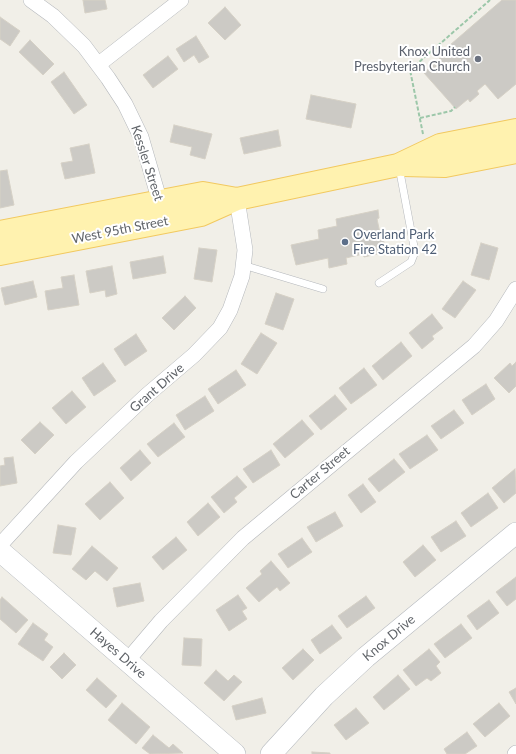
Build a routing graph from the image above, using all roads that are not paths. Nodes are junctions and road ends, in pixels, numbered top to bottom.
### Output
1 (31, 0) edge
2 (181, 0) edge
3 (99, 64) junction
4 (516, 130) edge
5 (516, 152) edge
6 (398, 165) junction
7 (237, 199) junction
8 (159, 201) junction
9 (166, 221) junction
10 (0, 232) edge
11 (0, 254) edge
12 (243, 265) junction
13 (379, 283) dead end
14 (323, 289) dead end
15 (516, 289) edge
16 (516, 533) edge
17 (0, 545) edge
18 (0, 551) edge
19 (127, 661) junction
20 (235, 754) edge
21 (271, 754) edge

1 - 3 street, Kessler Street
2 - 3 street
3 - 8 street, Kessler Street
4 - 6 main road, West 95th Street
5 - 6 main road, West 95th Street
6 - 7 main road, West 95th Street
6 - 13 lane
7 - 8 main road, West 95th Street
7 - 9 main road, West 95th Street
7 - 12 street, Grant Drive
8 - 9 street, Kessler Street
8 - 10 main road, West 95th Street
9 - 11 main road, West 95th Street
12 - 14 lane
12 - 17 street, Grant Drive
15 - 19 street, Carter Street
16 - 21 street, Knox Drive
18 - 19 street, Hayes Drive
19 - 20 street, Hayes Drive

